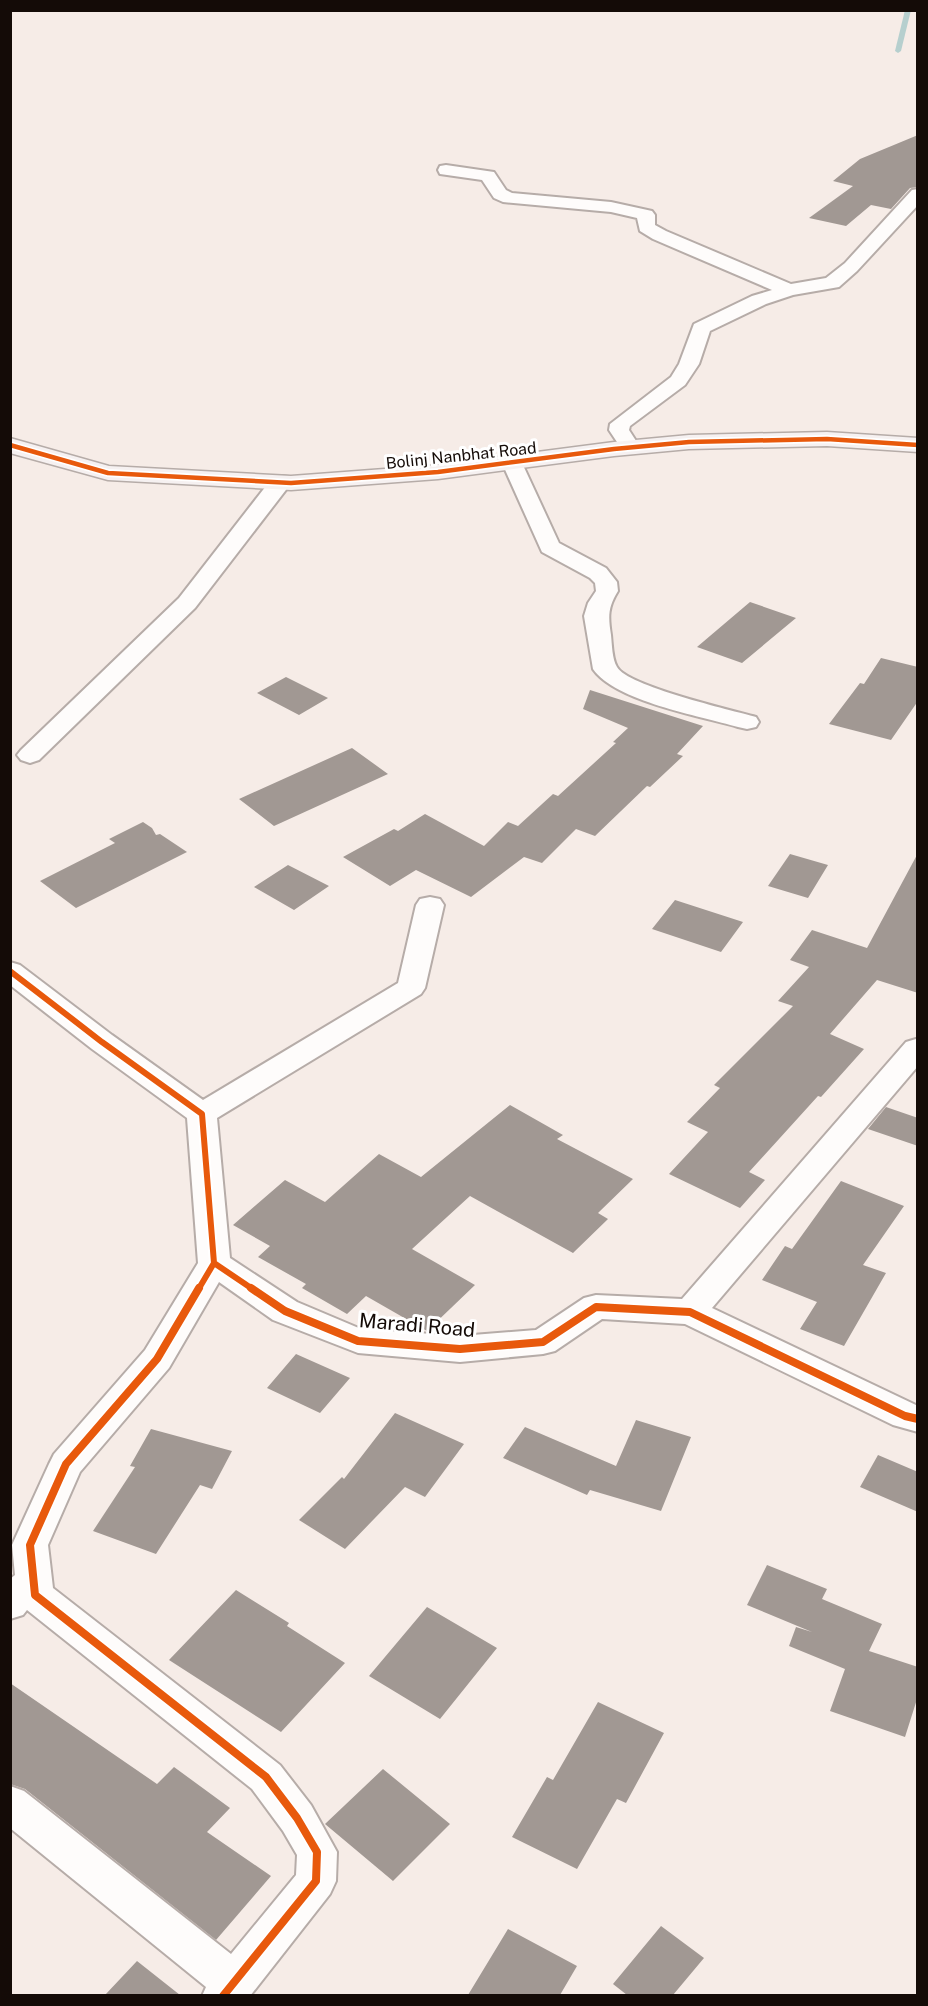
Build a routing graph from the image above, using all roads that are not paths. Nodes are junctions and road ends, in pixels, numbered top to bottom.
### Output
1 (446, 170) dead end
2 (918, 194) edge
3 (790, 290) junction
4 (10, 445) edge
5 (918, 445) edge
6 (630, 447) junction
7 (512, 463) junction
8 (281, 482) junction
9 (747, 722) dead end
10 (30, 755) dead end
11 (429, 905) dead end
12 (10, 971) edge
13 (916, 1049) dead end
14 (202, 1114) junction
15 (214, 1263) junction
16 (690, 1312) junction
17 (918, 1419) edge
18 (22, 1592) edge
19 (10, 1804) edge
20 (229, 1989) edge

1 - 3 street
2 - 3 street
3 - 6 street
4 - 8 street, Bolinj Nanbhat Road
5 - 6 street, Bolinj Nanbhat Road
6 - 7 street, Bolinj Nanbhat Road
7 - 8 street, Bolinj Nanbhat Road
7 - 9 street
8 - 10 street
11 - 14 street
12 - 14 street
13 - 16 street
14 - 15 street
15 - 16 street, Maradi Road
15 - 18 street
16 - 17 street, Maradi Road
18 - 20 street
19 - 20 street

